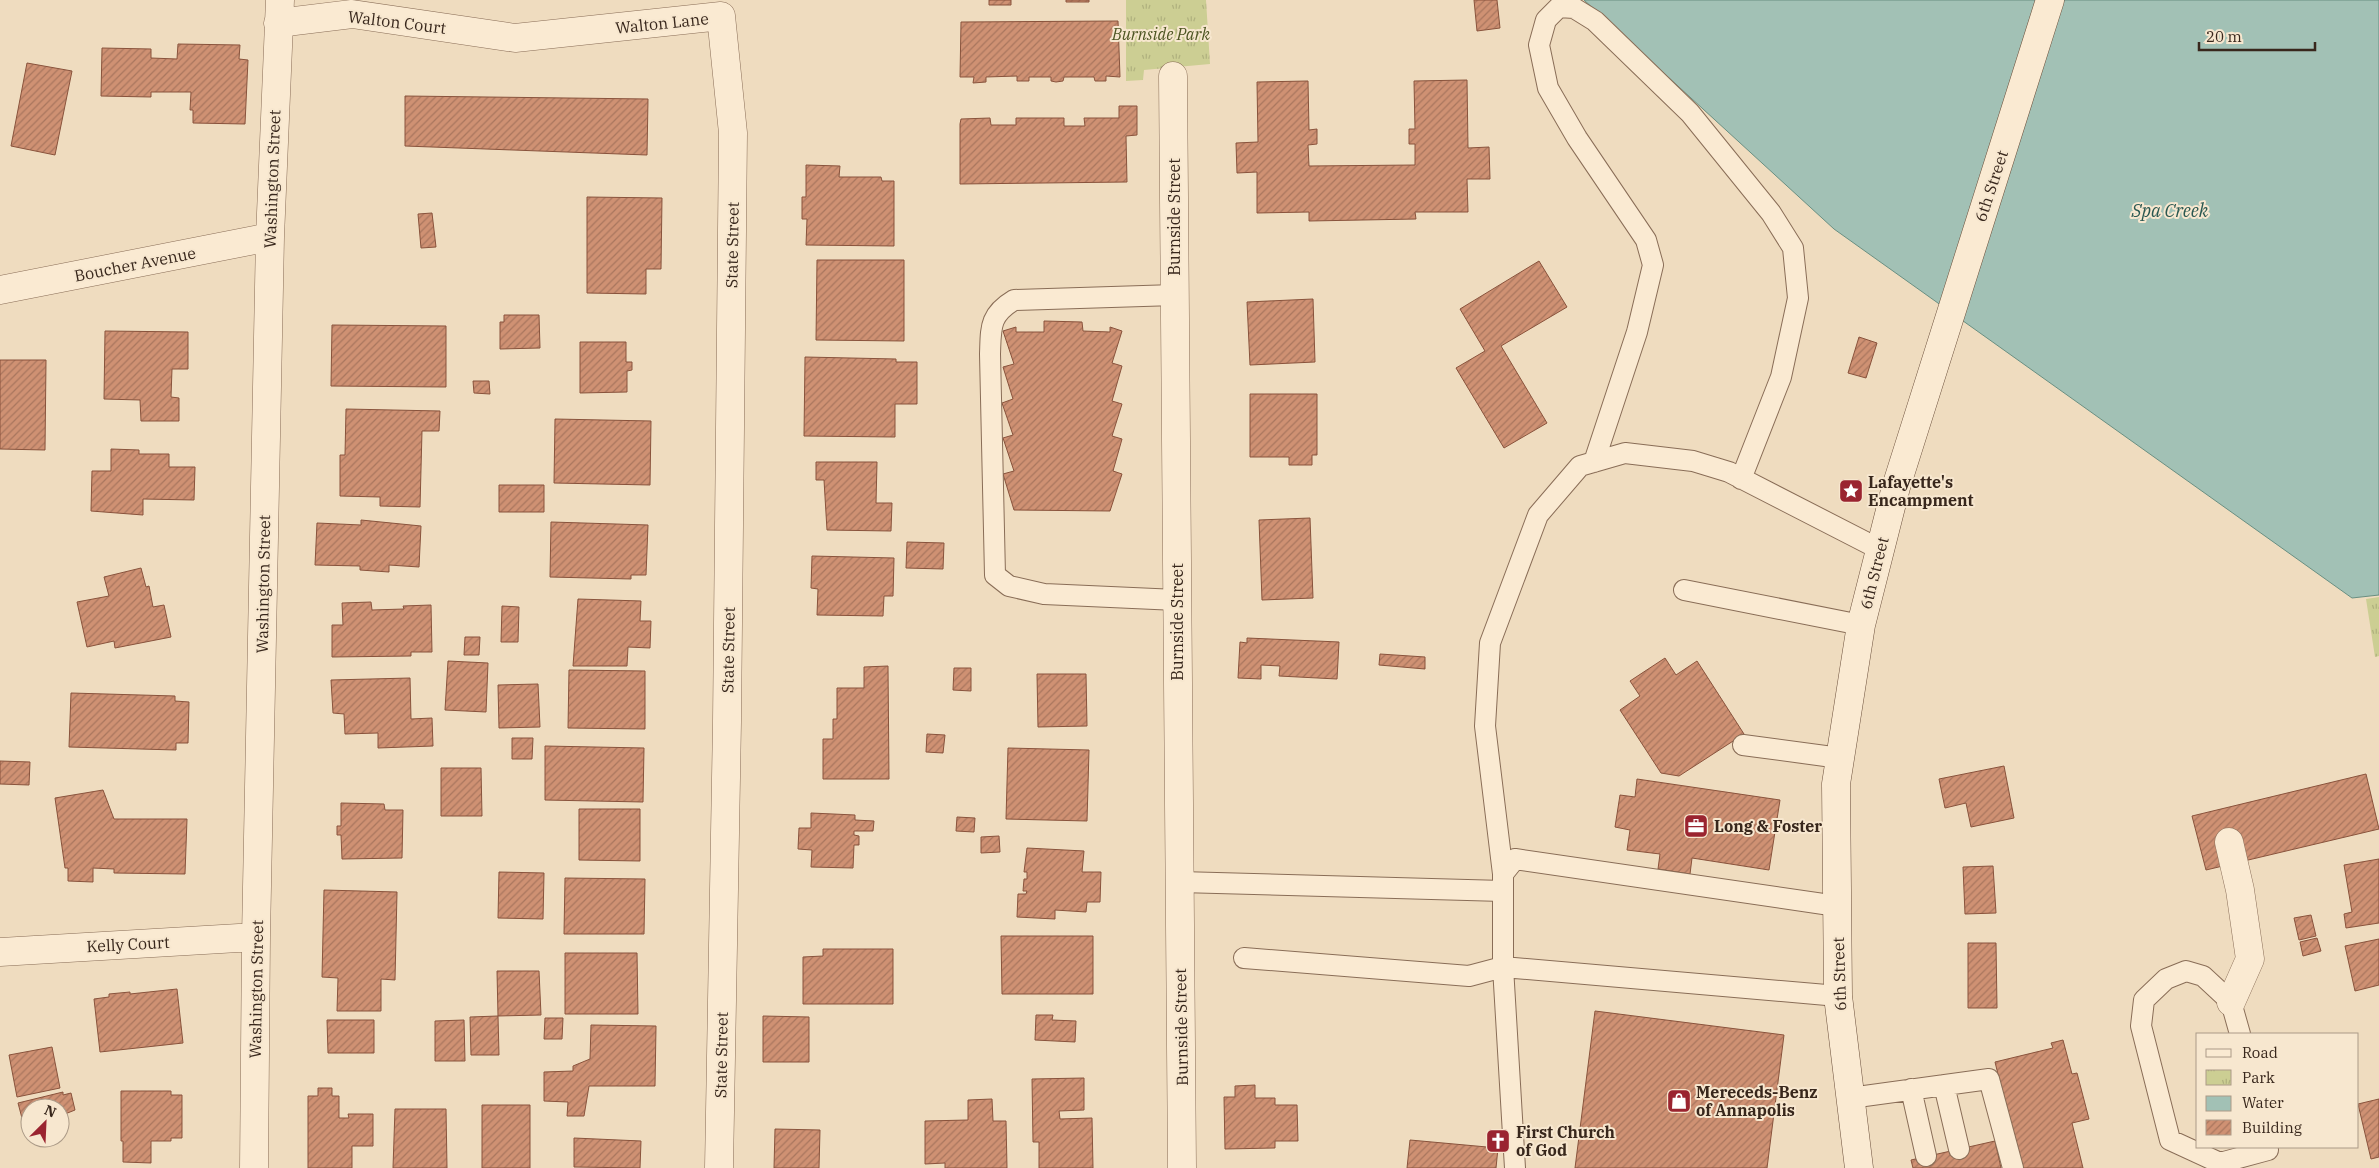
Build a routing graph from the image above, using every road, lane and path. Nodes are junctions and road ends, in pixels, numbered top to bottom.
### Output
1 (2050, 0) edge
2 (279, 12) edge
3 (515, 38) joint
4 (1173, 76) dead end
5 (733, 133) joint
6 (270, 237) junction
7 (0, 290) edge
8 (1175, 295) junction
9 (1594, 462) junction
10 (1741, 479) junction
11 (1879, 549) junction
12 (1684, 590) dead end
13 (1177, 600) junction
14 (1862, 625) junction
15 (1743, 745) dead end
16 (1840, 758) junction
17 (2229, 842) dead end
18 (1180, 882) junction
19 (1503, 882) junction
20 (1838, 906) junction
21 (256, 937) junction
22 (0, 952) edge
23 (1244, 958) dead end
24 (1503, 967) junction
25 (1838, 996) junction
26 (2231, 1002) junction
27 (2240, 1033) edge
28 (1944, 1085) junction
29 (1910, 1089) junction
30 (1850, 1098) junction
31 (2267, 1148) edge
32 (1959, 1149) dead end
33 (1926, 1156) dead end
34 (2221, 1166) edge
35 (254, 1168) edge
36 (719, 1168) edge
37 (1182, 1168) edge
38 (1515, 1168) edge
39 (1859, 1168) edge
40 (2013, 1168) edge

1 - 11 street, 6th Street
2 - 3 street, Walton Court
2 - 6 street, Washington Street
3 - 5 street, Walton Lane
4 - 8 street, Burnside Street
5 - 36 street, State Street
6 - 7 street, Boucher Avenue
6 - 21 street, Washington Street
8 - 13 street, Burnside Street
8 - 13 lane
9 - 10 lane
9 - 10 lane
9 - 19 lane
10 - 11 lane
11 - 14 street, 6th Street
12 - 14 lane
13 - 18 street, Burnside Street
14 - 16 street, 6th Street
15 - 16 lane
16 - 20 street, 6th Street
17 - 26 street
18 - 19 lane
18 - 37 street, Burnside Street
19 - 20 lane
19 - 24 lane
20 - 25 street, 6th Street
21 - 22 street, Kelly Court
21 - 35 street, Washington Street
23 - 24 lane
24 - 25 lane
24 - 38 lane
25 - 30 street, 6th Street
26 - 27 lane
26 - 34 lane
28 - 29 lane
28 - 32 lane
28 - 40 lane
29 - 30 lane
29 - 33 lane
30 - 39 street, 6th Street
31 - 34 lane

